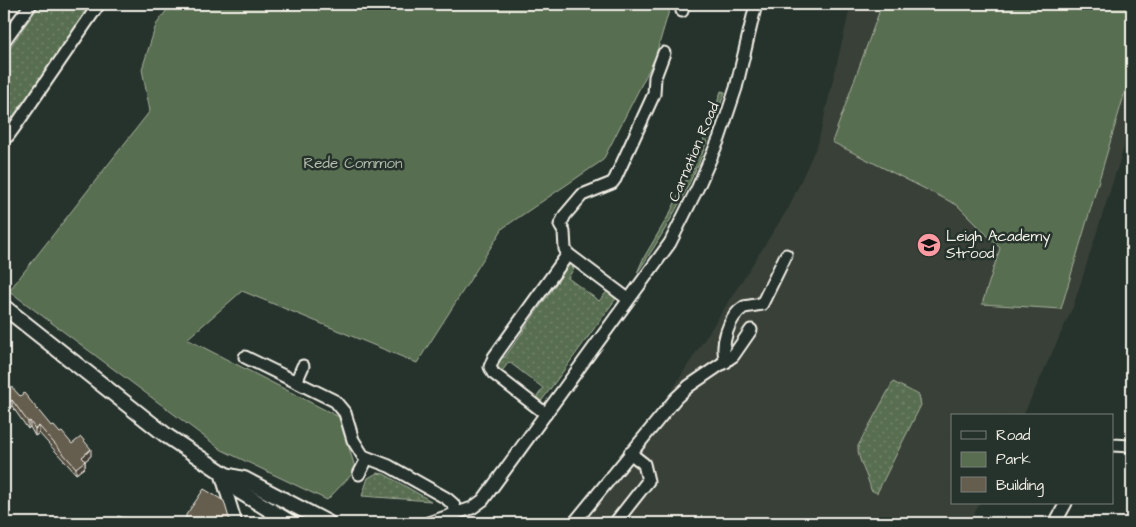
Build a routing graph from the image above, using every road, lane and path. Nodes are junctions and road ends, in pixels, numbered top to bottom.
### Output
1 (31, 4) edge
2 (99, 4) edge
3 (756, 4) edge
4 (4, 41) edge
5 (664, 53) dead end
6 (4, 137) edge
7 (566, 252) junction
8 (786, 255) dead end
9 (628, 298) junction
10 (4, 307) edge
11 (751, 330) dead end
12 (245, 357) dead end
13 (726, 362) junction
14 (303, 366) dead end
15 (296, 382) junction
16 (546, 414) junction
17 (1114, 445) edge
18 (1132, 446) edge
19 (630, 453) junction
20 (367, 459) junction
21 (223, 473) junction
22 (359, 474) dead end
23 (1065, 504) edge
24 (456, 517) edge
25 (284, 522) edge
26 (236, 523) edge
27 (327, 523) edge
28 (428, 523) edge
29 (574, 523) edge
30 (616, 523) edge
31 (1055, 523) edge

1 - 4 street
2 - 6 street
3 - 9 street, Carnation Road
5 - 7 street
7 - 9 street
7 - 16 street
8 - 13 street
9 - 16 street, Carnation Road
10 - 21 main road
11 - 13 street
12 - 15 street
13 - 19 street
14 - 15 street
15 - 20 street
16 - 24 street, Carnation Road
17 - 18 street
19 - 29 street
19 - 30 street
20 - 22 street
20 - 24 street
21 - 25 main road
21 - 26 street
21 - 27 main road
23 - 31 street
24 - 28 street, Carnation Road

